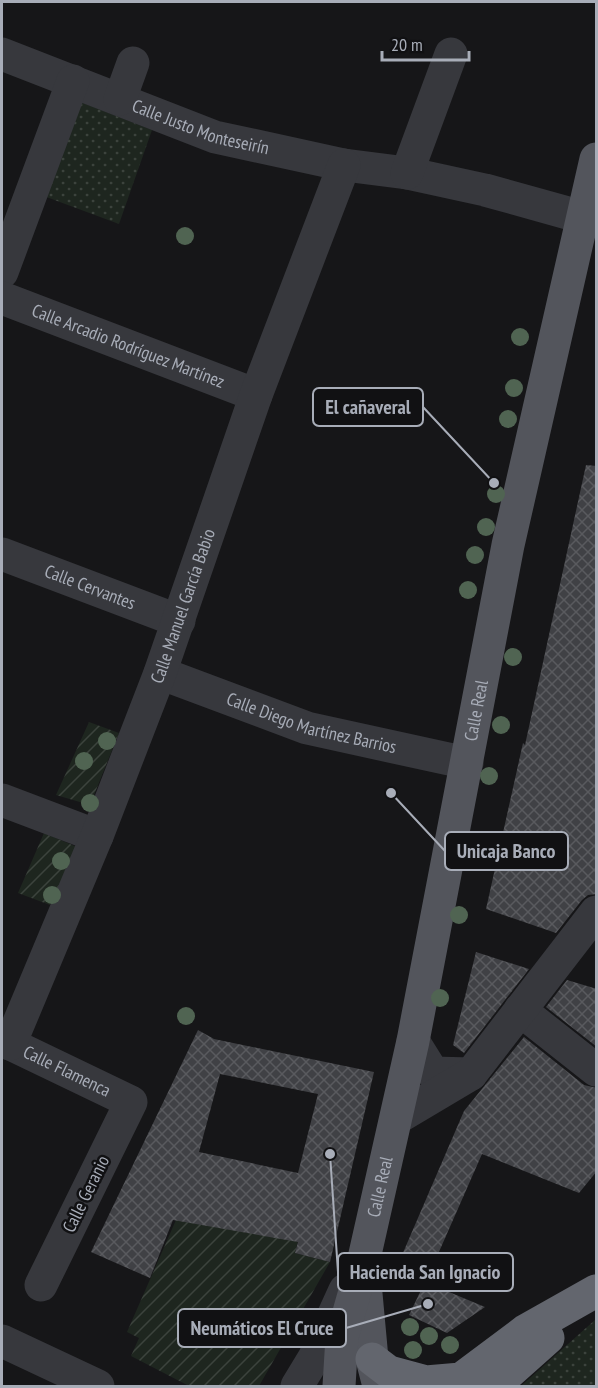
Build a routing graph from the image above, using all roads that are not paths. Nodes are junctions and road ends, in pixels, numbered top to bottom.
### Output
1 (2, 54) edge
2 (451, 54) dead end
3 (133, 63) dead end
4 (73, 81) junction
5 (120, 99) junction
6 (597, 159) edge
7 (344, 165) junction
8 (407, 173) junction
9 (582, 216) junction
10 (2, 272) edge
11 (2, 298) edge
12 (255, 395) junction
13 (2, 554) edge
14 (179, 621) junction
15 (160, 673) junction
16 (466, 763) junction
17 (2, 800) edge
18 (97, 836) junction
19 (597, 912) edge
20 (520, 1010) junction
21 (413, 1041) junction
22 (6, 1042) edge
23 (597, 1070) edge
24 (471, 1074) junction
25 (131, 1102) joint
26 (397, 1118) junction
27 (365, 1254) junction
28 (41, 1285) dead end
29 (597, 1293) edge
30 (2, 1341) edge
31 (375, 1373) edge
32 (98, 1386) edge
33 (297, 1386) edge
34 (339, 1386) edge
35 (494, 1386) edge

1 - 4 street, Calle Justo Monteseirín
2 - 8 street
3 - 5 street
4 - 5 street, Calle Justo Monteseirín
4 - 10 street
5 - 7 street, Calle Justo Monteseirín
6 - 9 main road, Calle Real
7 - 8 street, Calle Justo Monteseirín
7 - 12 street, Calle Manuel García Babio
8 - 9 street, Calle Justo Monteseirín
9 - 16 main road, Calle Real
11 - 12 street, Calle Arcadio Rodríguez Martínez
12 - 14 street, Calle Manuel García Babio
13 - 14 street, Calle Cervantes
14 - 15 street, Calle Manuel García Babio
15 - 16 street, Calle Diego Martínez Barrios
15 - 18 street, Calle Manuel García Babio
16 - 21 main road, Calle Real
17 - 18 street
18 - 22 street, Calle Manuel García Babio
19 - 20 street
20 - 23 street
20 - 24 street
21 - 24 street
21 - 26 main road, Calle Real
22 - 25 street, Calle Flamenca
24 - 26 street
25 - 28 street, Calle Geranio
26 - 27 main road, Calle Real
27 - 31 main road, Calle Real
27 - 33 street
27 - 34 main road, Calle Real
29 - 31 highway
29 - 35 highway
30 - 32 street

